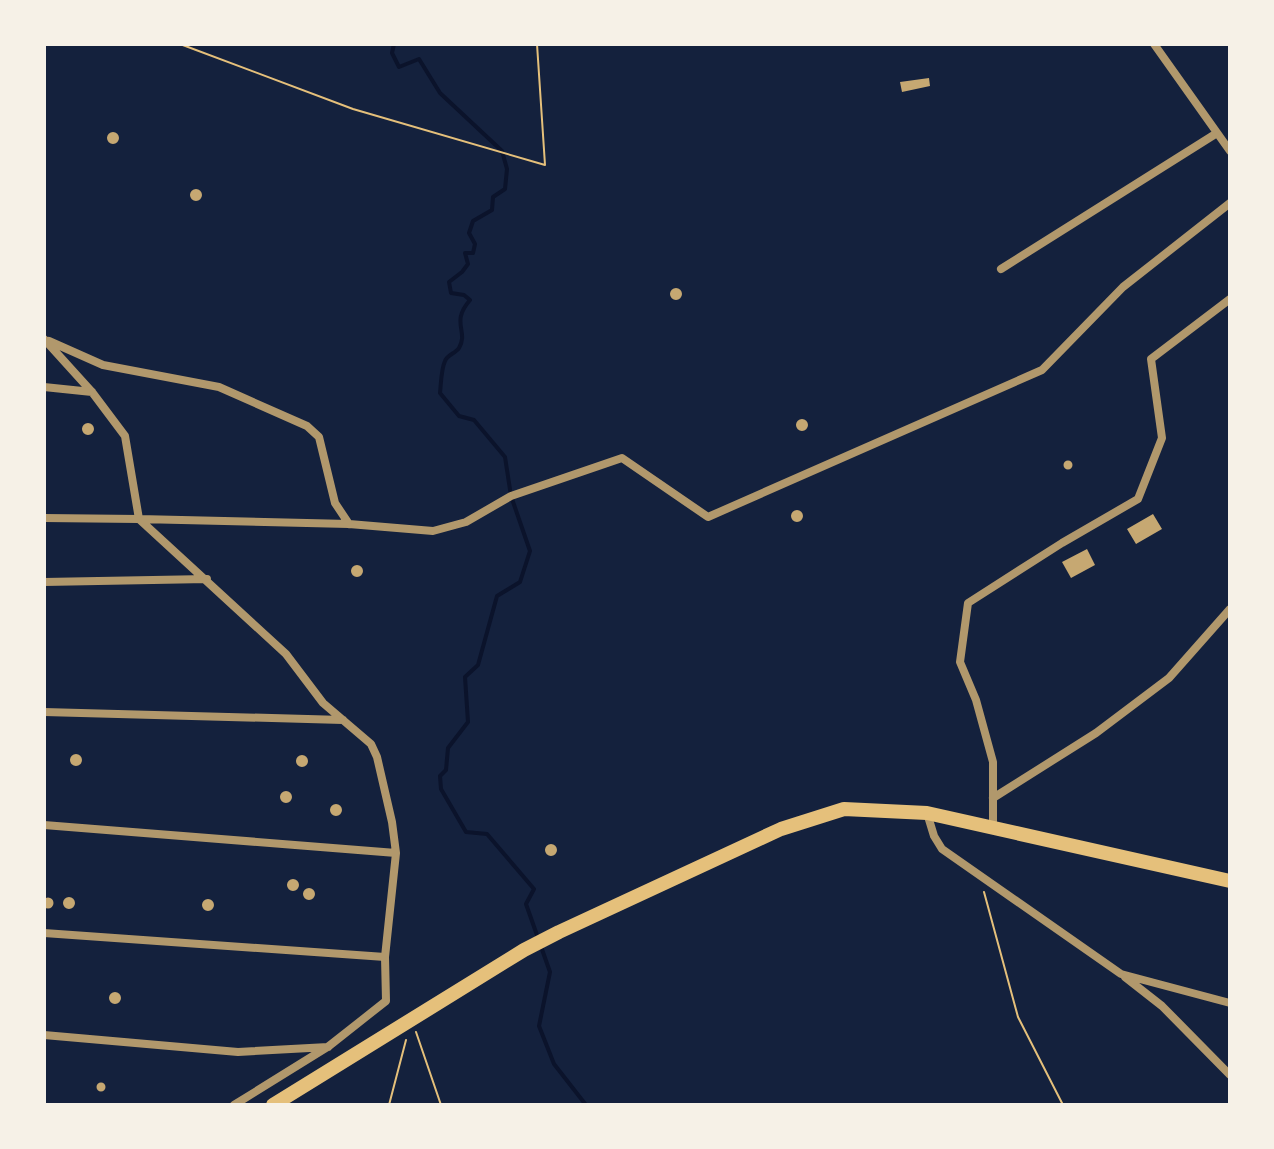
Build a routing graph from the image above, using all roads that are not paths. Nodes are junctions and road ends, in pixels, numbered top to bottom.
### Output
1 (1154, 44) edge
2 (1217, 133) junction
3 (1230, 151) edge
4 (1230, 203) edge
5 (1001, 269) dead end
6 (1230, 299) edge
7 (44, 339) edge
8 (44, 387) edge
9 (92, 392) junction
10 (44, 518) edge
11 (139, 519) junction
12 (349, 524) junction
13 (208, 579) junction
14 (44, 582) edge
15 (1230, 609) edge
16 (44, 712) edge
17 (344, 720) junction
18 (993, 798) junction
19 (927, 813) junction
20 (44, 825) edge
21 (993, 828) junction
22 (396, 853) junction
23 (1230, 881) edge
24 (44, 933) edge
25 (385, 957) junction
26 (1121, 974) junction
27 (1230, 1003) edge
28 (44, 1035) edge
29 (329, 1046) junction
30 (1230, 1075) edge
31 (234, 1105) edge
32 (273, 1105) edge

1 - 2 street
2 - 3 street
2 - 5 street
4 - 12 street
6 - 18 street
7 - 9 street
7 - 12 street
8 - 9 street
9 - 11 street
10 - 11 street
11 - 12 street
11 - 13 street
13 - 14 street
13 - 17 street
15 - 18 street
16 - 17 street
17 - 22 street
18 - 21 street
19 - 21 highway
19 - 26 street
19 - 32 highway
20 - 22 street
21 - 23 highway
22 - 25 street
24 - 25 street
25 - 29 street
26 - 27 street
26 - 30 street
28 - 29 street
29 - 31 street

